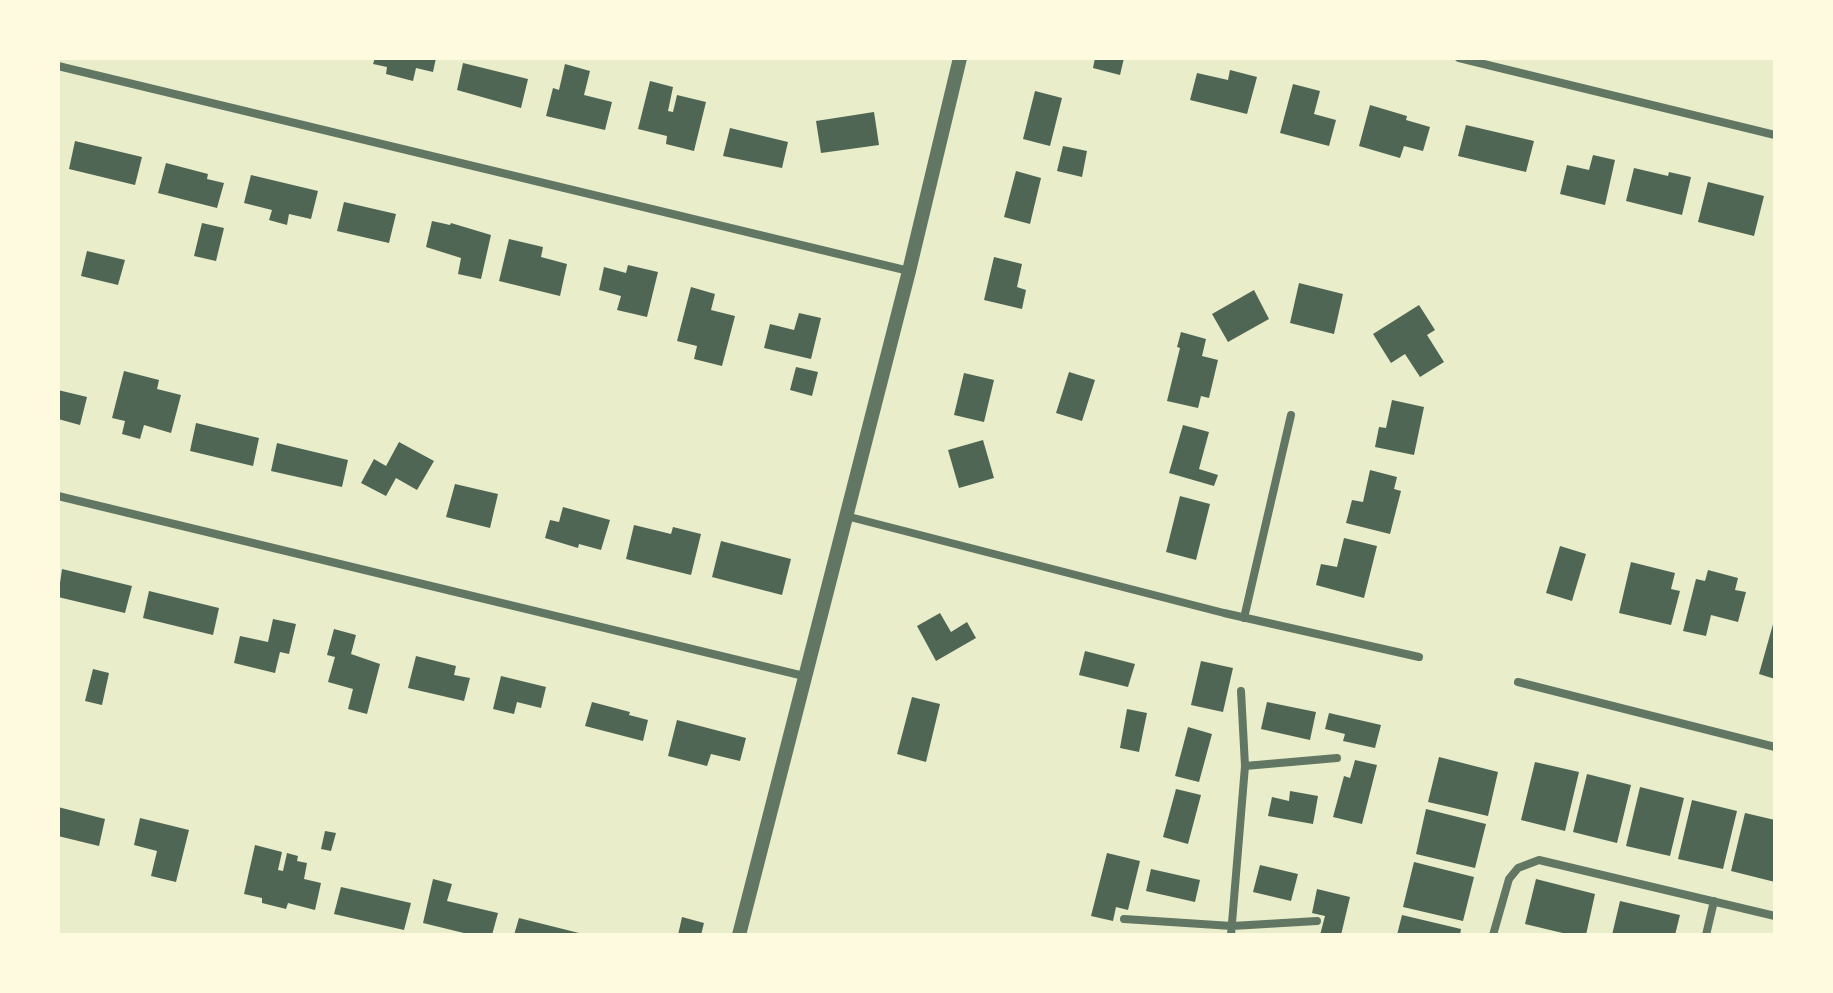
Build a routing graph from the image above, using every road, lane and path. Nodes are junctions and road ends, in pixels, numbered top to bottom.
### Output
1 (960, 58) edge
2 (1459, 58) edge
3 (58, 66) edge
4 (1775, 135) edge
5 (909, 271) junction
6 (1291, 415) dead end
7 (58, 496) edge
8 (846, 516) junction
9 (1244, 618) junction
10 (1419, 657) dead end
11 (804, 676) junction
12 (1518, 682) dead end
13 (1241, 691) dead end
14 (1775, 747) edge
15 (1337, 758) dead end
16 (1245, 766) junction
17 (1714, 901) junction
18 (1775, 916) edge
19 (1124, 919) dead end
20 (1317, 921) dead end
21 (1232, 930) edge
22 (739, 935) edge
23 (1493, 935) edge
24 (1706, 935) edge

1 - 5 street
2 - 4 street
3 - 5 street
5 - 8 street
6 - 9 street
7 - 11 street
8 - 9 street
8 - 11 street
9 - 10 street
11 - 22 street
12 - 14 street
13 - 16 street
15 - 16 street
16 - 21 street
17 - 18 street
17 - 23 street
17 - 24 street
19 - 21 street
20 - 21 street

